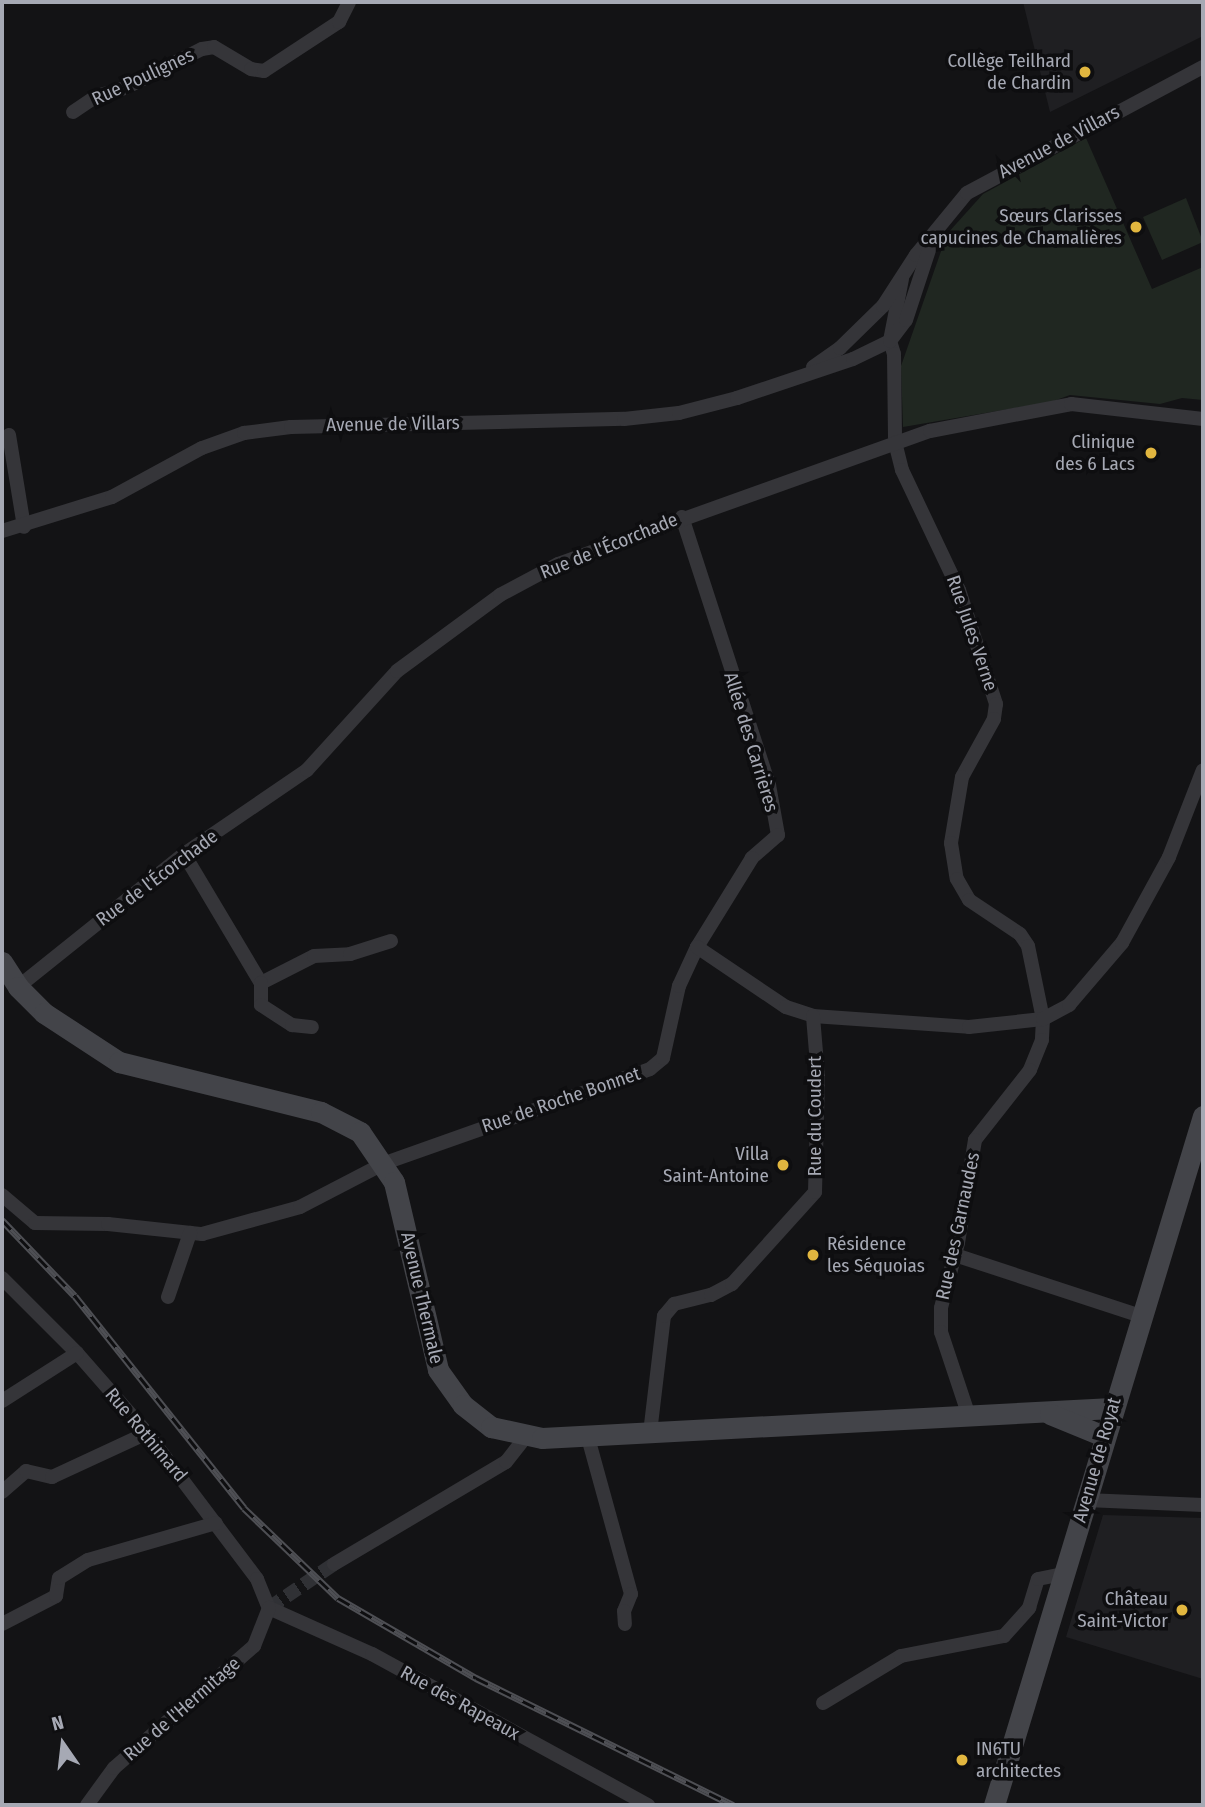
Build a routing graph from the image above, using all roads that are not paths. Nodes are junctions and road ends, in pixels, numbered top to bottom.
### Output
1 (349, 2) edge
2 (1203, 67) edge
3 (73, 112) dead end
4 (933, 238) junction
5 (902, 279) junction
6 (855, 336) junction
7 (890, 341) junction
8 (799, 376) junction
9 (1203, 419) edge
10 (9, 435) dead end
11 (895, 442) junction
12 (682, 517) junction
13 (24, 527) junction
14 (2, 531) edge
15 (1203, 770) edge
16 (184, 854) junction
17 (391, 941) dead end
18 (697, 947) junction
19 (2, 962) edge
20 (261, 983) junction
21 (18, 987) junction
22 (813, 1016) junction
23 (1043, 1019) junction
24 (312, 1027) dead end
25 (1203, 1116) edge
26 (385, 1163) junction
27 (2, 1195) edge
28 (190, 1233) junction
29 (955, 1255) junction
30 (2, 1278) edge
31 (167, 1297) dead end
32 (1141, 1316) junction
33 (77, 1353) junction
34 (2, 1401) edge
35 (1112, 1408) junction
36 (1050, 1414) junction
37 (969, 1416) junction
38 (146, 1433) junction
39 (650, 1433) junction
40 (587, 1434) junction
41 (1104, 1436) junction
42 (525, 1438) junction
43 (2, 1492) edge
44 (1086, 1500) junction
45 (1203, 1505) edge
46 (216, 1523) junction
47 (334, 1564) tunnel mouth
48 (1063, 1574) junction
49 (269, 1608) junction
50 (2, 1624) edge
51 (625, 1624) dead end
52 (823, 1703) dead end
53 (87, 1805) edge
54 (648, 1805) edge
55 (994, 1805) edge

1 - 3 street, Rue Poulignes
2 - 4 street, Avenue de Villars
4 - 5 street, Avenue de Villars
4 - 7 street, Avenue de Villars
5 - 6 street, Avenue de Villars
5 - 7 street, Rue Jules Verne
6 - 7 street
6 - 8 street, Avenue de Villars
7 - 8 street, Avenue de Villars
7 - 11 street, Rue Jules Verne
8 - 13 street, Avenue de Villars
9 - 11 street, Rue de l'Écorchade
10 - 13 street
11 - 12 street, Rue de l'Écorchade
11 - 23 street, Rue Jules Verne
12 - 16 street, Rue de l'Écorchade
12 - 18 street, Allée des Carrières
13 - 14 street, Avenue de Villars
15 - 23 street
16 - 20 street
16 - 21 street, Rue de l'Écorchade
17 - 20 street
18 - 22 street
18 - 26 street, Rue de Roche Bonnet
19 - 21 main road, Avenue Thermale
20 - 24 street
21 - 26 main road, Avenue Thermale
22 - 23 street
22 - 39 street, Rue du Coudert
23 - 29 street, Rue des Garnaudes
25 - 32 main road, Avenue de Royat
26 - 28 street, Rue de Roche Bonnet
26 - 42 main road, Avenue Thermale
27 - 28 street, Rue de Roche Bonnet
28 - 31 street
29 - 32 street
29 - 37 street, Rue des Garnaudes
30 - 33 street, Rue Rothimard
32 - 35 main road, Avenue de Royat
33 - 34 street
33 - 38 street, Rue Rothimard
35 - 36 main road, Avenue Thermale
35 - 41 main road, Avenue de Royat
36 - 37 main road, Avenue Thermale
36 - 41 main road, Avenue Thermale
37 - 39 main road, Avenue Thermale
38 - 43 street
38 - 46 street, Rue Rothimard
39 - 40 main road, Avenue Thermale
40 - 42 main road, Avenue Thermale
40 - 51 street
41 - 44 main road, Avenue de Royat
42 - 47 street
44 - 45 street
44 - 48 main road, Avenue de Royat
46 - 49 street, Rue Rothimard
46 - 50 street
48 - 52 street
48 - 55 main road, Avenue de Royat
49 - 53 street, Rue de l'Hermitage
49 - 54 street, Rue des Rapeaux

